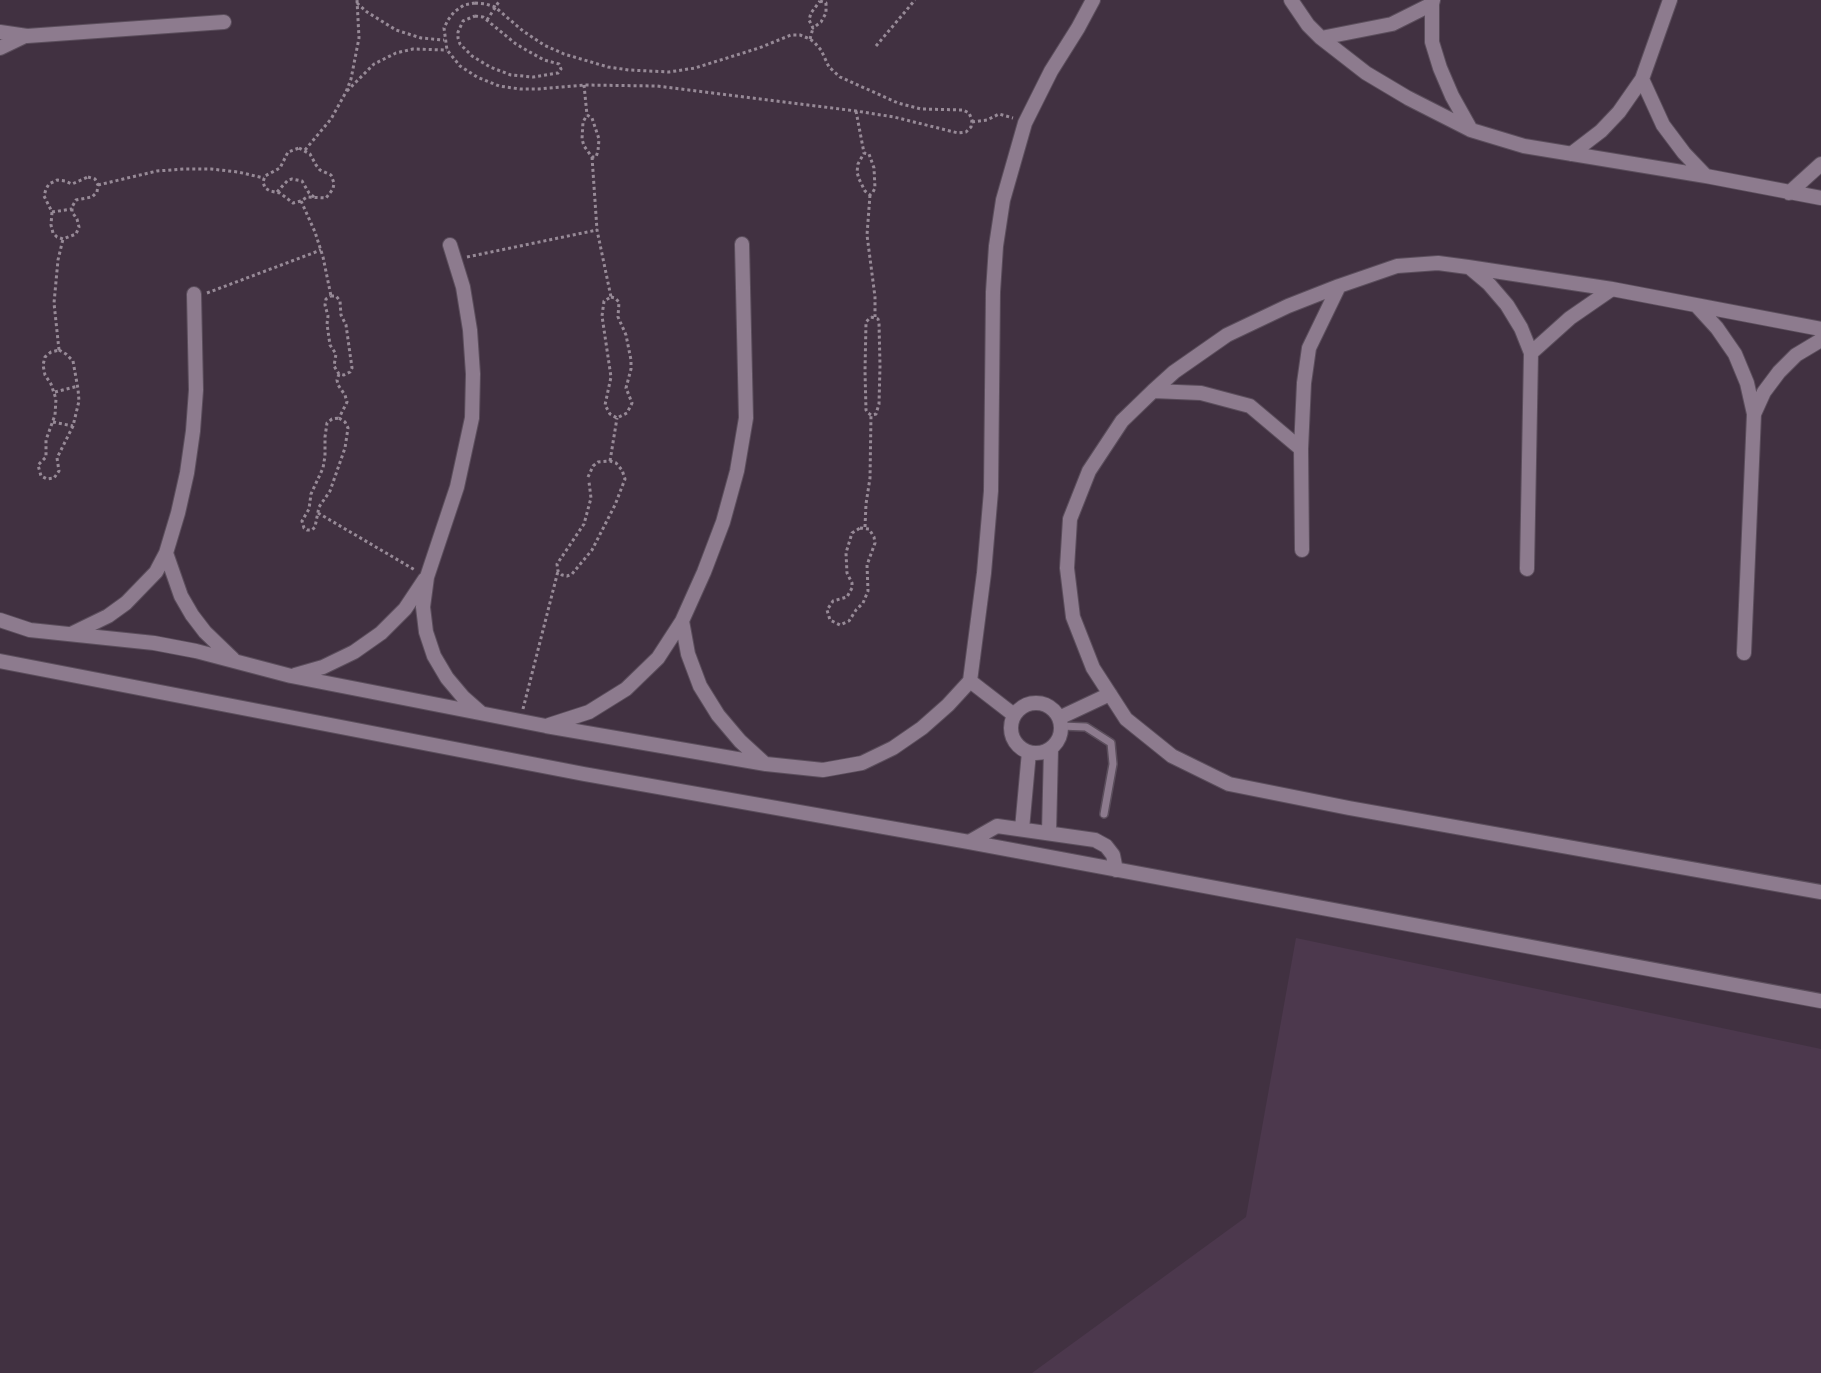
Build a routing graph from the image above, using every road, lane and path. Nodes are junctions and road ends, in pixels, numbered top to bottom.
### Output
1 (500, 0) edge
2 (915, 0) edge
3 (1093, 0) edge
4 (1291, 0) edge
5 (1670, 0) edge
6 (824, 1) edge
7 (357, 2) edge
8 (1432, 2) edge
9 (495, 7) junction
10 (487, 20) junction
11 (224, 22) dead end
12 (813, 27) junction
13 (0, 32) edge
14 (27, 36) junction
15 (810, 39) junction
16 (1321, 39) junction
17 (444, 40) junction
18 (876, 46) dead end
19 (0, 48) edge
20 (447, 50) junction
21 (1642, 79) junction
22 (584, 85) junction
23 (346, 92) junction
24 (856, 111) junction
25 (587, 115) junction
26 (972, 122) junction
27 (1026, 123) junction
28 (1471, 130) junction
29 (305, 150) junction
30 (864, 153) junction
31 (1571, 154) junction
32 (592, 157) junction
33 (1821, 165) edge
34 (1706, 176) junction
35 (264, 178) junction
36 (98, 185) junction
37 (277, 192) junction
38 (1789, 193) junction
39 (870, 195) junction
40 (1821, 198) edge
41 (317, 199) junction
42 (301, 201) junction
43 (72, 209) junction
44 (52, 212) junction
45 (597, 230) junction
46 (63, 239) junction
47 (742, 244) dead end
48 (450, 245) dead end
49 (321, 250) junction
50 (454, 260) junction
51 (1468, 267) junction
52 (1338, 286) junction
53 (1612, 288) junction
54 (194, 296) joint
55 (331, 296) junction
56 (611, 297) junction
57 (1695, 305) junction
58 (875, 317) junction
59 (1821, 329) edge
60 (1821, 340) edge
61 (59, 350) junction
62 (1531, 353) junction
63 (339, 374) junction
64 (78, 386) junction
65 (1154, 391) junction
66 (55, 392) junction
67 (1754, 414) junction
68 (872, 415) junction
69 (339, 418) junction
70 (617, 418) junction
71 (53, 422) junction
72 (73, 426) junction
73 (1301, 449) junction
74 (610, 461) junction
75 (318, 513) junction
76 (865, 528) junction
77 (1302, 550) dead end
78 (166, 553) junction
79 (1527, 569) dead end
80 (558, 571) junction
81 (427, 578) junction
82 (0, 620) edge
83 (681, 621) junction
84 (70, 635) junction
85 (1744, 653) dead end
86 (0, 661) edge
87 (237, 662) junction
88 (291, 676) junction
89 (970, 681) junction
90 (1110, 694) junction
91 (482, 713) junction
92 (1014, 715) junction
93 (520, 721) junction
94 (1060, 722) junction
95 (546, 726) junction
96 (1051, 748) junction
97 (1029, 752) junction
98 (766, 764) junction
99 (1104, 814) dead end
100 (1022, 829) junction
101 (1049, 833) junction
102 (969, 842) junction
103 (1116, 870) junction
104 (1821, 892) edge
105 (1821, 1001) edge

1 - 9 path
2 - 18 path
3 - 27 street
4 - 16 street
5 - 21 street
6 - 12 path
6 - 12 path
7 - 17 path
7 - 23 path
8 - 16 street
8 - 28 street
9 - 10 path
9 - 15 path
9 - 17 path
10 - 10 path
11 - 14 street
12 - 15 path
13 - 14 street
14 - 19 street
15 - 26 path
16 - 28 street
17 - 20 path
20 - 22 path
20 - 23 path
21 - 31 street
21 - 34 street
22 - 24 path
22 - 25 path
23 - 29 path
24 - 26 path
24 - 30 path
25 - 32 path
25 - 32 path
26 - 27 path
27 - 89 street
28 - 31 street
29 - 35 path
29 - 41 path
30 - 39 path
30 - 39 path
31 - 34 street
32 - 45 path
33 - 38 street
34 - 38 street
35 - 36 path
35 - 37 path
36 - 43 path
36 - 44 path
37 - 41 path
37 - 42 path
38 - 40 street
39 - 58 path
41 - 42 path
42 - 49 path
43 - 44 path
43 - 46 path
44 - 46 path
45 - 50 path
45 - 56 path
46 - 61 path
47 - 83 street
48 - 50 street
49 - 54 path
49 - 55 path
50 - 81 street
51 - 52 street
51 - 53 street
51 - 62 street
52 - 65 street
52 - 73 street
53 - 57 street
53 - 62 street
54 - 78 street
55 - 63 path
55 - 63 path
56 - 70 path
56 - 70 path
57 - 59 street
57 - 67 street
58 - 68 path
58 - 68 path
60 - 67 street
61 - 64 path
61 - 66 path
62 - 79 street
63 - 69 path
64 - 66 path
64 - 72 path
65 - 73 street
65 - 90 street
66 - 71 path
67 - 85 street
68 - 76 path
69 - 75 path
69 - 75 path
70 - 74 path
71 - 72 path
71 - 72 path
73 - 77 street
74 - 80 path
74 - 80 path
75 - 81 path
76 - 76 path
78 - 84 street
78 - 87 street
80 - 93 path
81 - 88 street
81 - 91 street
82 - 84 street
83 - 95 street
83 - 98 street
84 - 87 street
86 - 102 street
87 - 88 street
88 - 91 street
89 - 92 street
89 - 98 street
90 - 94 street
90 - 104 street
91 - 93 street
92 - 94 street
92 - 97 street
93 - 95 street
94 - 96 street
94 - 99 lane
95 - 98 street
96 - 97 street
96 - 101 street
97 - 100 street
100 - 101 street
100 - 102 street
101 - 103 street
102 - 103 street
103 - 105 street

